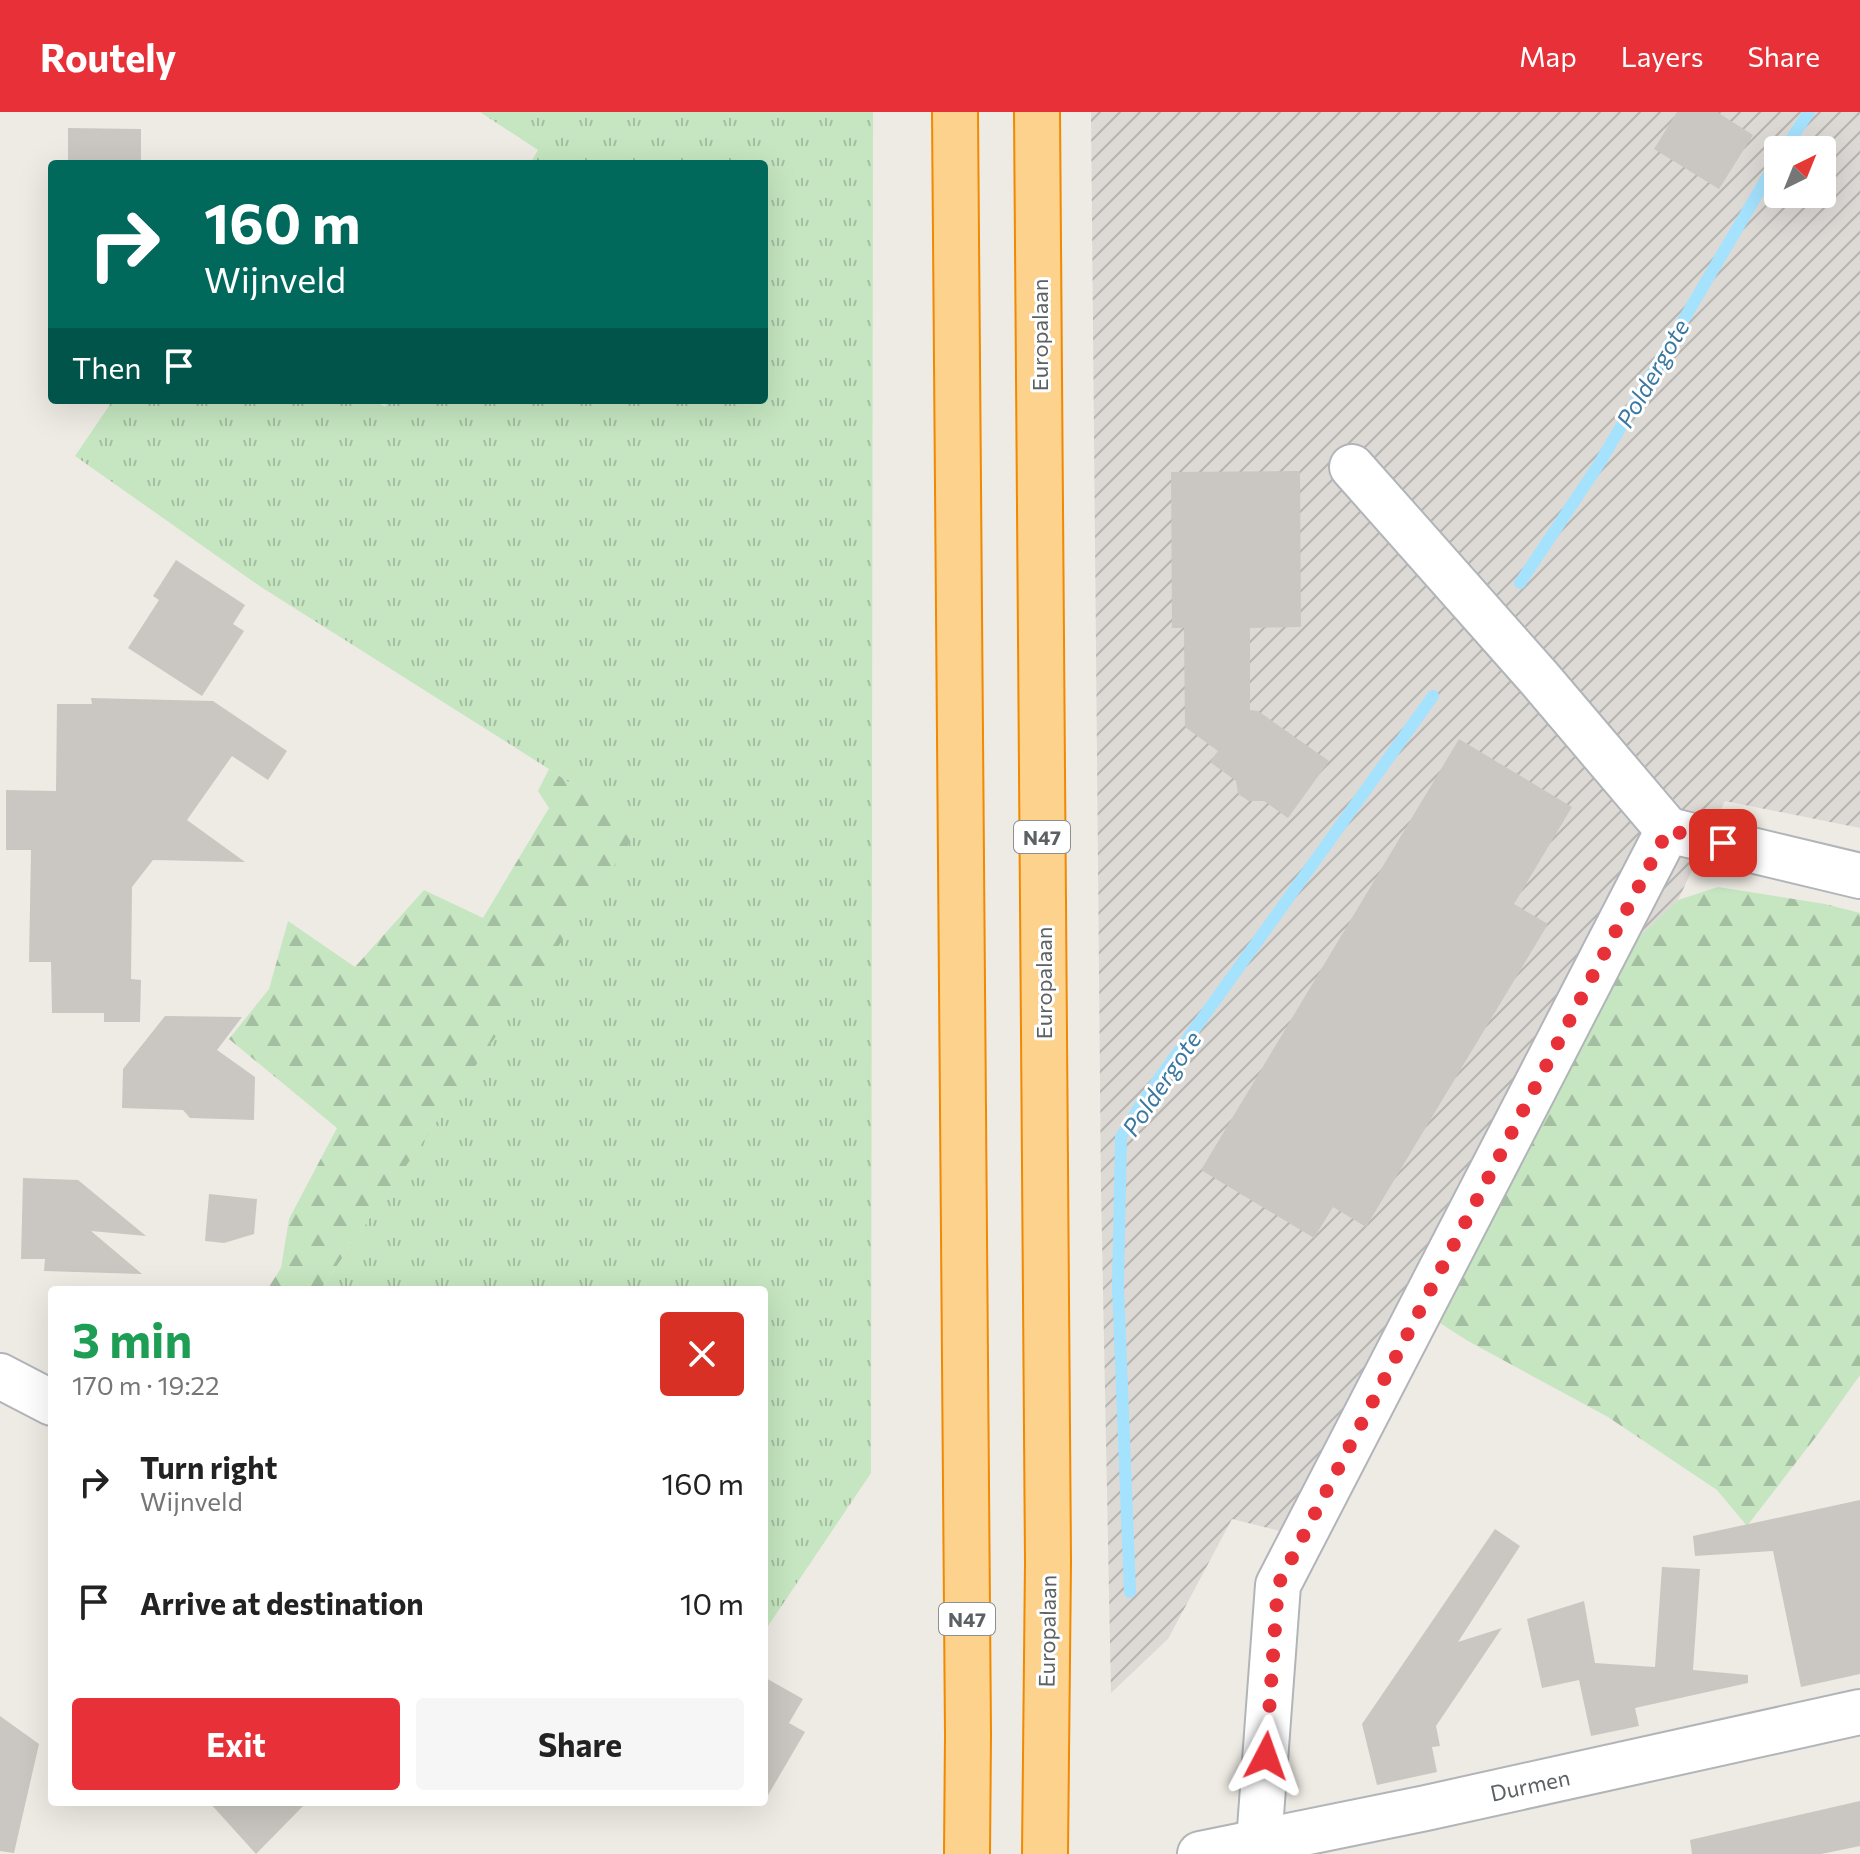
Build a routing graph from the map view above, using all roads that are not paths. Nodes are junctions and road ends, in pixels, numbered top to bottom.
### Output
1 (955, 112) edge
2 (1037, 112) edge
3 (1352, 467) dead end
4 (1668, 830) junction
5 (1860, 876) edge
6 (0, 1376) edge
7 (48, 1401) edge
8 (1860, 1712) edge
9 (1259, 1842) junction
10 (967, 1854) edge
11 (1045, 1854) edge
12 (1200, 1854) edge

1 - 10 highway, N47
2 - 11 highway, Europalaan / N47
3 - 4 street
4 - 5 street
4 - 9 street
6 - 7 street
8 - 9 street, Durmen
9 - 12 street, Durmen

